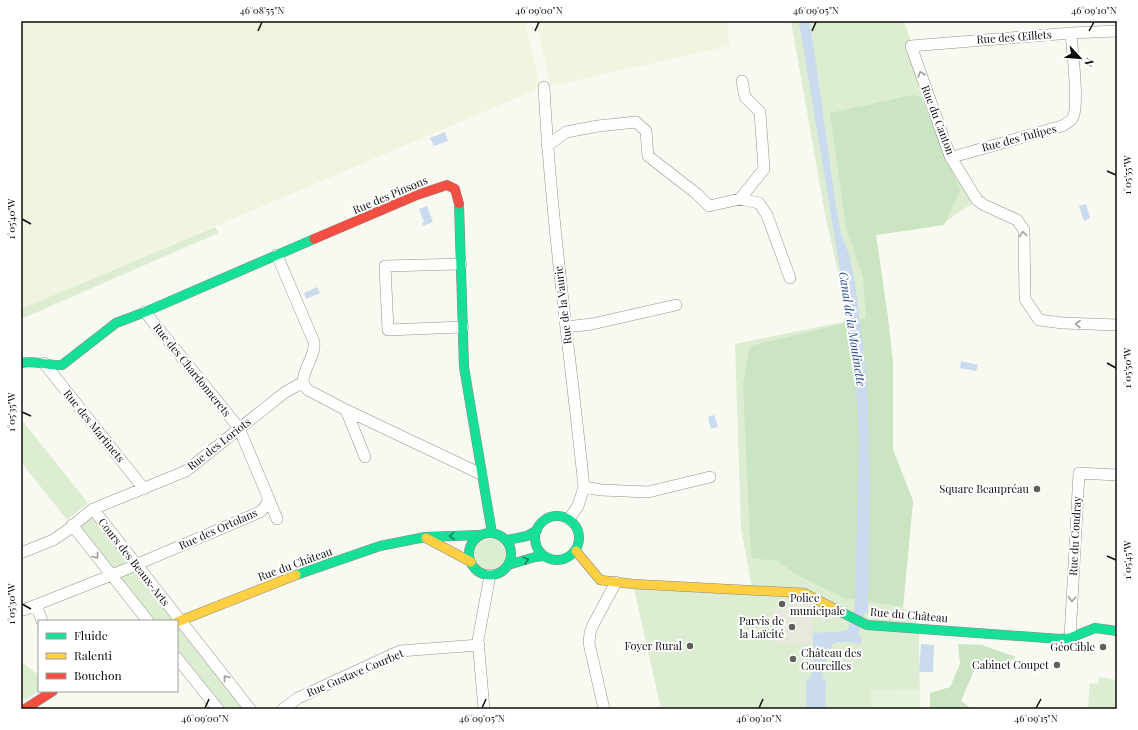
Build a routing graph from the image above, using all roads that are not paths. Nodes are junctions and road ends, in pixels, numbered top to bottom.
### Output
1 (1117, 31) edge
2 (1071, 33) junction
3 (911, 46) joint
4 (742, 81) dead end
5 (544, 87) dead end
6 (547, 146) junction
7 (950, 156) junction
8 (740, 199) junction
9 (276, 256) junction
10 (461, 264) junction
11 (790, 278) dead end
12 (676, 305) dead end
13 (145, 312) junction
14 (1117, 325) edge
15 (463, 326) junction
16 (566, 327) junction
17 (21, 363) edge
18 (44, 363) junction
19 (62, 365) junction
20 (57, 380) junction
21 (302, 384) junction
22 (346, 410) junction
23 (361, 418) junction
24 (352, 424) junction
25 (239, 428) junction
26 (365, 457) dead end
27 (482, 474) junction
28 (1117, 475) edge
29 (710, 477) dead end
30 (584, 487) junction
31 (144, 489) junction
32 (270, 502) junction
33 (93, 509) junction
34 (277, 519) dead end
35 (569, 519) junction
36 (72, 525) junction
37 (537, 530) junction
38 (492, 533) junction
39 (480, 535) junction
40 (425, 538) junction
41 (507, 540) junction
42 (22, 551) edge
43 (576, 551) junction
44 (544, 556) junction
45 (471, 562) junction
46 (136, 564) junction
47 (508, 565) junction
48 (112, 575) junction
49 (490, 575) junction
50 (616, 582) junction
51 (36, 605) junction
52 (24, 610) dead end
53 (42, 620) edge
54 (147, 620) edge
55 (179, 621) edge
56 (1117, 631) edge
57 (1070, 638) junction
58 (479, 645) junction
59 (178, 659) edge
60 (51, 692) edge
61 (25, 709) edge
62 (218, 709) edge
63 (250, 709) edge
64 (283, 709) edge
65 (484, 709) edge
66 (604, 709) edge

1 - 2 street, Rue des Œillets
2 - 3 street, Rue des Œillets
2 - 7 street, Rue des Tulipes
7 -> 3 street, Rue du Canton
4 - 8 street
5 - 6 street, Rue de la Vaurie
6 - 8 street
6 - 16 street, Rue de la Vaurie
14 -> 7 street, Rue du Canton
8 - 11 street
9 - 10 street, Rue des Pinsons
9 - 13 street, Rue des Pinsons
9 - 21 street
10 - 15 street, Rue des Pinsons
10 - 15 street
12 - 16 street
13 - 19 street, Rue des Pinsons
13 - 25 street, Rue des Chardonnerets
15 - 27 street, Rue des Pinsons
16 - 30 street, Rue de la Vaurie
17 - 18 street
18 - 19 street
18 - 20 street, Rue des Martinets
19 - 20 street
20 - 31 street, Rue des Martinets
21 - 22 street
21 - 25 street, Rue des Loriots
22 - 23 street
22 - 24 street
23 - 24 street
23 - 27 street
24 - 26 street
25 - 31 street, Rue des Loriots
25 - 32 street
27 - 38 street, Rue des Pinsons
28 -> 57 street, Rue du Coudray
29 - 30 street
30 - 35 street, Rue de la Vaurie
31 - 33 street, Rue des Loriots
32 - 34 street
32 - 46 street, Rue des Ortolans
33 - 36 street, Rue des Loriots
33 - 46 street, Cours des Beaux-Arts
35 - 37 street
35 - 43 street
36 - 42 street, Rue des Loriots
36 -> 48 street
37 - 41 street
37 - 44 street
38 - 39 street
38 - 41 street
39 -> 40 street, Rue du Château
39 - 45 street
40 - 45 street
40 - 55 street, Rue du Château
41 - 47 street
43 - 44 street
43 - 50 street, Rue du Château
47 -> 44 street
45 - 49 street
46 - 48 street, Rue des Ortolans
46 - 55 street, Cours des Beaux-Arts
47 - 49 street
48 - 51 street, Rue des Ortolans
48 - 54 street
49 - 58 street
50 - 57 street, Rue du Château
50 - 66 street
51 - 52 street, Rue des Ortolans
51 - 53 street
63 -> 55 street, Cours des Beaux-Arts
56 - 57 street, Rue du Château
58 - 64 street, Rue Gustave Courbet
58 - 65 street
59 - 62 street
60 - 61 street

